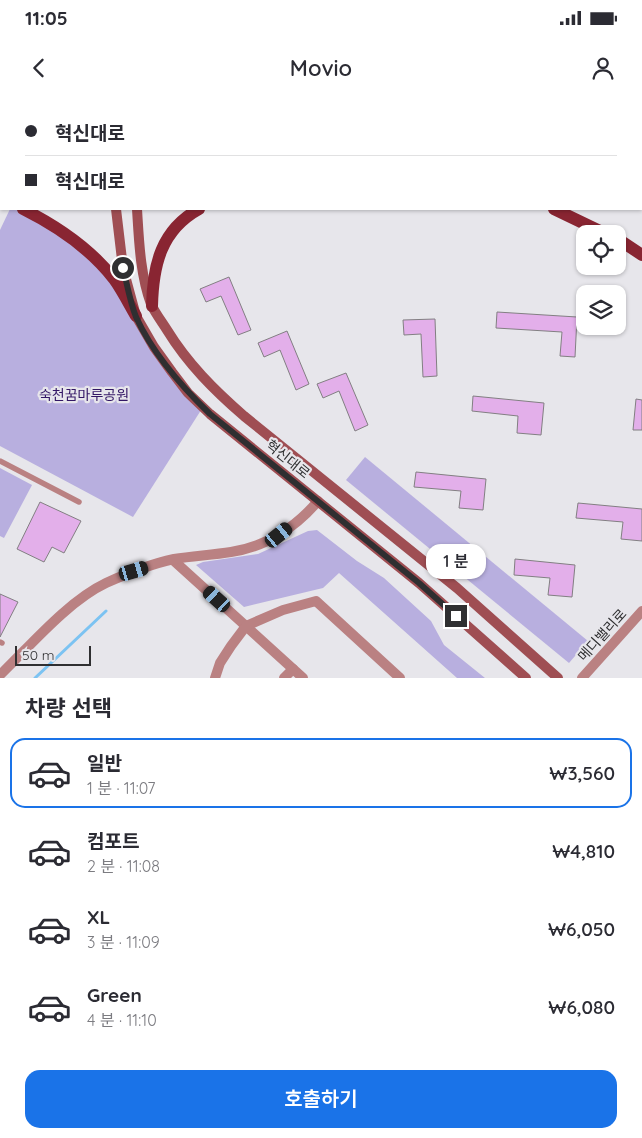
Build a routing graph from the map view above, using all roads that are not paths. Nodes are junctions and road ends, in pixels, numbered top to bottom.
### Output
1 (25, 210) edge
2 (116, 210) edge
3 (136, 210) edge
4 (199, 210) edge
5 (556, 210) edge
6 (587, 225) edge
7 (626, 243) edge
8 (642, 255) edge
9 (152, 306) junction
10 (136, 316) junction
11 (0, 462) edge
12 (318, 501) junction
13 (79, 502) dead end
14 (173, 560) junction
15 (640, 617) edge
16 (246, 626) junction
17 (293, 669) junction
18 (0, 675) edge
19 (215, 678) edge
20 (284, 678) edge
21 (303, 678) edge
22 (400, 678) edge
23 (526, 678) edge
24 (558, 678) edge
25 (582, 678) edge

1 - 10 main road
2 - 10 main road, 혁신대로
3 - 9 main road
4 - 9 main road
5 - 6 main road
7 - 8 main road
9 - 24 main road
10 - 12 main road, 혁신대로
11 - 13 lane
12 - 14 street
12 - 23 main road, 혁신대로
14 - 16 street
14 - 18 street
15 - 25 street, 메디밸리로
16 - 17 street
16 - 19 street
16 - 22 street
17 - 20 street
17 - 21 street

